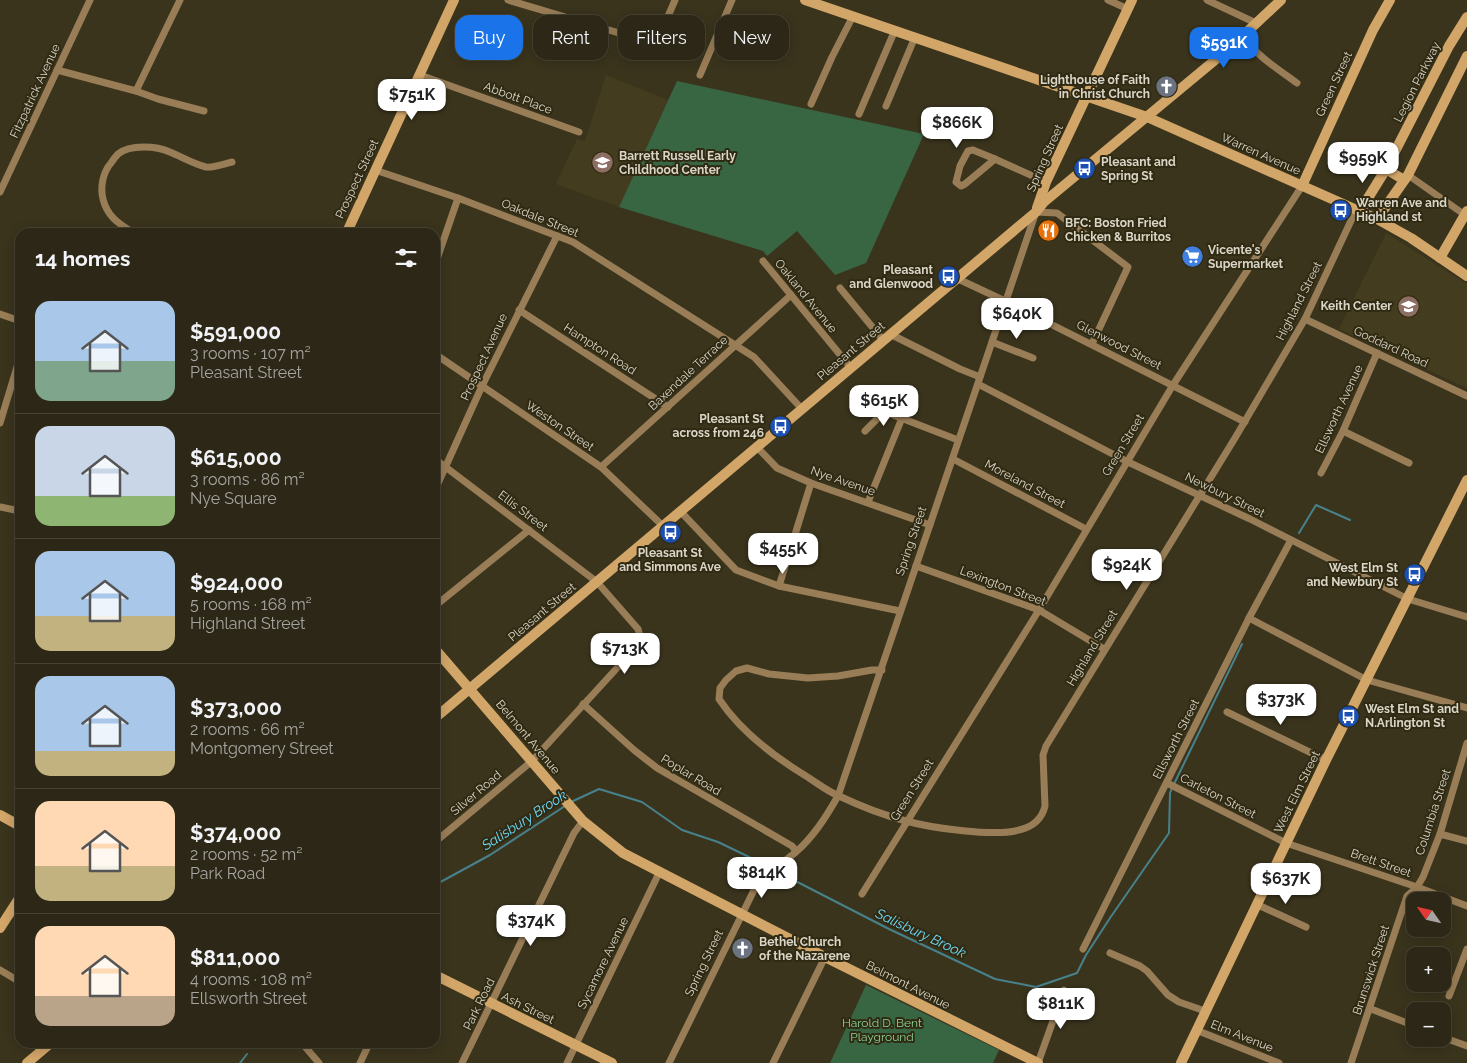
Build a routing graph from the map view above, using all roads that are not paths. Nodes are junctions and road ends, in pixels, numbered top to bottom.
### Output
1 (90, 0) edge
2 (180, 0) edge
3 (454, 0) edge
4 (508, 0) edge
5 (675, 0) edge
6 (732, 0) edge
7 (806, 0) edge
8 (1108, 0) edge
9 (1207, 0) edge
10 (1280, 0) edge
11 (1390, 0) edge
12 (1130, 4) edge
13 (854, 16) junction
14 (1466, 21) edge
15 (1256, 23) junction
16 (894, 30) junction
17 (915, 37) junction
18 (1242, 37) junction
19 (1467, 56) edge
20 (57, 70) junction
21 (420, 75) junction
22 (700, 75) dead end
23 (1297, 83) dead end
24 (136, 91) junction
25 (1087, 95) junction
26 (812, 104) dead end
27 (886, 106) dead end
28 (204, 111) dead end
29 (859, 114) dead end
30 (1147, 117) junction
31 (579, 132) dead end
32 (995, 159) junction
33 (232, 162) dead end
34 (375, 170) junction
35 (1386, 170) junction
36 (1406, 178) junction
37 (1046, 182) junction
38 (1302, 186) junction
39 (0, 192) edge
40 (458, 198) junction
41 (1358, 210) junction
42 (1036, 212) junction
43 (1466, 213) edge
44 (1377, 219) junction
45 (126, 228) edge
46 (349, 228) edge
47 (557, 236) junction
48 (440, 250) edge
49 (1440, 258) junction
50 (763, 261) dead end
51 (1467, 276) edge
52 (956, 278) junction
53 (840, 288) dead end
54 (791, 295) junction
55 (1005, 301) junction
56 (519, 310) junction
57 (0, 314) edge
58 (15, 319) edge
59 (1305, 319) junction
60 (887, 337) junction
61 (992, 342) junction
62 (1092, 344) junction
63 (735, 345) junction
64 (1377, 353) junction
65 (440, 357) edge
66 (1034, 358) dead end
67 (851, 368) junction
68 (15, 374) edge
69 (979, 381) junction
70 (1174, 385) junction
71 (482, 386) junction
72 (1467, 396) edge
73 (668, 407) junction
74 (801, 408) junction
75 (902, 418) junction
76 (1245, 422) junction
77 (0, 423) edge
78 (865, 431) dead end
79 (1343, 431) junction
80 (958, 440) junction
81 (757, 447) junction
82 (953, 458) junction
83 (1128, 462) junction
84 (440, 463) edge
85 (1409, 463) dead end
86 (446, 467) junction
87 (601, 467) junction
88 (1321, 474) dead end
89 (440, 480) edge
90 (1467, 480) edge
91 (811, 483) junction
92 (1199, 494) junction
93 (868, 502) junction
94 (0, 507) edge
95 (15, 511) edge
96 (681, 512) junction
97 (930, 525) junction
98 (663, 526) junction
99 (1086, 529) junction
100 (529, 530) junction
101 (1291, 540) junction
102 (916, 566) junction
103 (597, 582) junction
104 (779, 586) junction
105 (1408, 599) junction
106 (440, 602) edge
107 (1039, 610) junction
108 (900, 611) junction
109 (1467, 617) edge
110 (1248, 618) junction
111 (1104, 649) junction
112 (440, 655) edge
113 (882, 670) junction
114 (1367, 680) junction
115 (470, 688) junction
116 (584, 704) junction
117 (1467, 708) edge
118 (1227, 712) dead end
119 (440, 714) edge
120 (1467, 743) edge
121 (1326, 760) junction
122 (532, 761) junction
123 (1171, 785) junction
124 (838, 796) junction
125 (0, 815) edge
126 (584, 821) junction
127 (907, 821) junction
128 (15, 823) edge
129 (1440, 834) junction
130 (440, 838) edge
131 (1467, 841) edge
132 (1286, 843) junction
133 (796, 852) junction
134 (659, 872) junction
135 (1417, 887) junction
136 (862, 894) dead end
137 (1256, 904) junction
138 (15, 905) edge
139 (1467, 906) edge
140 (742, 914) junction
141 (1306, 927) dead end
142 (0, 928) edge
143 (1083, 949) dead end
144 (1467, 949) edge
145 (1110, 953) dead end
146 (825, 957) junction
147 (0, 970) edge
148 (440, 978) edge
149 (15, 979) edge
150 (1064, 990) dead end
151 (1449, 996) dead end
152 (492, 1004) junction
153 (1371, 1009) junction
154 (1205, 1011) junction
155 (1406, 1023) edge
156 (1196, 1030) junction
157 (1451, 1040) edge
158 (576, 1045) junction
159 (1467, 1046) edge
160 (45, 1048) edge
161 (305, 1048) edge
162 (367, 1048) edge
163 (315, 1062) edge
164 (27, 1063) edge
165 (360, 1063) edge
166 (462, 1063) edge
167 (567, 1063) edge
168 (612, 1063) edge
169 (670, 1063) edge
170 (773, 1063) edge
171 (1038, 1063) edge
172 (1181, 1063) edge
173 (1279, 1063) edge
174 (1351, 1063) edge

1 - 20 street, Fitzpatrick Avenue
2 - 24 street
3 - 21 street, Prospect Street
4 - 5 street
6 - 22 street
7 - 13 street, Warren Avenue
8 - 12 street
9 - 15 street
10 - 15 street, Pleasant Street
11 - 38 street, Green Street
12 - 25 street, Spring Street
13 - 16 street, Warren Avenue
13 - 26 street
14 - 35 street, Legion Parkway
15 - 18 street, Pleasant Street
16 - 17 street, Warren Avenue
16 - 29 street
17 - 25 street, Warren Avenue
17 - 27 street
18 - 23 street
18 - 30 street, Pleasant Street
19 - 36 street
20 - 24 street
20 - 39 street, Fitzpatrick Avenue
21 - 31 street, Abbott Place
21 - 34 street, Prospect Street
24 - 28 street
25 - 30 street, Warren Avenue
25 - 37 street, Spring Street
30 - 38 street, Warren Avenue
30 - 42 street, Pleasant Street
32 - 32 street
32 - 37 street
33 - 45 street
34 - 40 street, Oakdale Street
34 - 46 street, Prospect Street
35 - 36 street
35 - 41 street, Legion Parkway
36 - 43 street
36 - 44 street
37 - 42 street, Spring Street
38 - 41 street, Warren Avenue
38 - 70 street, Green Street
40 - 47 street, Oakdale Street
40 - 48 street
41 - 44 street, Warren Avenue
41 - 59 street, Highland Street
42 - 52 street, Pleasant Street
42 - 55 street, Spring Street
42 - 62 street
43 - 49 street
44 - 49 street, Warren Avenue
47 - 56 street, Prospect Avenue
47 - 63 street, Oakdale Street
49 - 51 street, Warren Avenue
50 - 54 street, Oakland Avenue
52 - 55 street, Glenwood Street
52 - 60 street, Pleasant Street
53 - 60 street
54 - 63 street, Baxendale Terrace
54 - 67 street, Oakland Avenue
55 - 61 street, Spring Street
55 - 62 street, Glenwood Street
56 - 71 street, Prospect Avenue
56 - 73 street, Hampton Road
57 - 58 street
59 - 64 street, Goddard Road
59 - 76 street, Highland Street
60 - 67 street, Pleasant Street
60 - 69 street, Newbury Street
61 - 66 street
61 - 69 street, Spring Street
62 - 70 street, Glenwood Street
63 - 73 street, Baxendale Terrace
63 - 74 street, Oakdale Street
64 - 72 street, Goddard Road
64 - 79 street, Ellsworth Avenue
65 - 71 street, Weston Street
67 - 74 street, Pleasant Street
68 - 77 street
69 - 80 street, Spring Street
69 - 83 street, Newbury Street
70 - 76 street, Glenwood Street
70 - 83 street, Green Street
71 - 86 street, Prospect Avenue
71 - 87 street, Weston Street
73 - 87 street, Baxendale Terrace
74 - 81 street, Pleasant Street
75 - 78 street
75 - 80 street
75 - 93 street
76 - 92 street, Highland Street
79 - 85 street
79 - 88 street, Ellsworth Avenue
80 - 82 street, Spring Street
81 - 91 street, Nye Avenue
81 - 96 street, Pleasant Street
82 - 97 street, Spring Street
82 - 99 street, Moreland Street
83 - 92 street, Newbury Street
83 - 99 street, Green Street
84 - 86 street, Ellis Street
86 - 89 street, Prospect Avenue
86 - 100 street, Ellis Street
87 - 98 street, Weston Street
90 - 105 street, West Elm Street
91 - 93 street, Nye Avenue
91 - 104 street
92 - 101 street, Newbury Street
92 - 111 street, Highland Street
93 - 97 street, Nye Avenue
94 - 95 street
96 - 98 street, Pleasant Street
96 - 104 street
97 - 102 street, Spring Street
98 - 103 street, Pleasant Street
99 - 107 street, Green Street
100 - 103 street, Ellis Street
100 - 106 street
101 - 105 street, Newbury Street
101 - 110 street, Ellsworth Street
102 - 107 street, Lexington Street
102 - 108 street, Spring Street
103 - 115 street, Pleasant Street
103 - 116 street, Ellis Street
104 - 108 street
105 - 109 street, Newbury Street
105 - 114 street, West Elm Street
107 - 111 street, Lexington Street
107 - 127 street, Green Street
108 - 113 street, Spring Street
110 - 114 street
110 - 123 street, Ellsworth Street
111 - 127 street, Highland Street
112 - 115 street, Belmont Avenue
113 - 124 street, Spring Street
113 - 124 street, Highland Street
114 - 117 street
114 - 121 street, West Elm Street
115 - 119 street, Pleasant Street
115 - 122 street, Belmont Avenue
116 - 122 street, Silver Road
116 - 133 street, Poplar Road
118 - 121 street
120 - 129 street, Columbia Street
121 - 132 street, West Elm Street
122 - 126 street, Belmont Avenue
122 - 130 street, Silver Road
123 - 132 street, Carleton Street
123 - 143 street, Ellsworth Street
124 - 127 street, Highland Street
124 - 133 street, Spring Street
125 - 128 street
126 - 134 street, Belmont Avenue
126 - 152 street, Park Road
127 - 136 street, Green Street
129 - 131 street
129 - 135 street, Columbia Street
132 - 135 street, Brett Street
132 - 137 street, West Elm Street
133 - 140 street, Spring Street
134 - 140 street, Belmont Avenue
134 - 158 street, Sycamore Avenue
135 - 139 street, Brett Street
135 - 153 street, Brunswick Street
137 - 141 street
137 - 154 street, West Elm Street
138 - 142 street
140 - 146 street, Belmont Avenue
140 - 169 street, Spring Street
144 - 151 street
145 - 154 street
146 - 170 street
146 - 171 street, Belmont Avenue
147 - 149 street
148 - 152 street, Ash Street
150 - 171 street
152 - 158 street, Ash Street
152 - 166 street, Park Road
153 - 155 street
153 - 174 street, Brunswick Street
154 - 156 street, West Elm Street
156 - 172 street, West Elm Street
156 - 173 street, Elm Avenue
157 - 159 street
158 - 167 street, Sycamore Avenue
158 - 168 street, Ash Street
160 - 164 street
161 - 163 street
162 - 165 street

